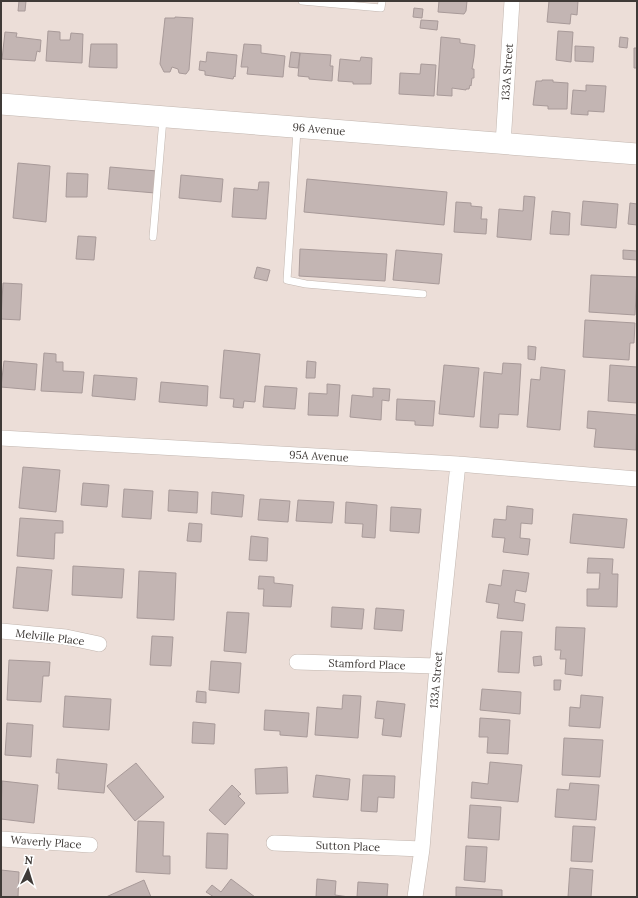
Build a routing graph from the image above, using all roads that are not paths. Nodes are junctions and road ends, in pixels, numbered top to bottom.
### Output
1 (302, 1) edge
2 (382, 1) edge
3 (512, 1) edge
4 (1, 104) edge
5 (163, 117) junction
6 (297, 127) junction
7 (503, 144) junction
8 (637, 154) edge
9 (153, 237) dead end
10 (423, 294) dead end
11 (1, 438) edge
12 (458, 464) junction
13 (637, 479) edge
14 (1, 631) edge
15 (99, 644) dead end
16 (297, 662) dead end
17 (437, 666) junction
18 (1, 838) edge
19 (274, 843) dead end
20 (90, 845) dead end
21 (422, 849) junction
22 (415, 897) edge

1 - 2 lane
3 - 7 street, 133A Street
4 - 5 main road, 96 Avenue
5 - 6 main road, 96 Avenue
5 - 9 lane
6 - 7 main road, 96 Avenue
6 - 10 lane
7 - 8 main road, 96 Avenue
11 - 12 street, 95A Avenue
12 - 13 street, 95A Avenue
12 - 17 street, 133A Street
14 - 15 street, Melville Place
16 - 17 street, Stamford Place
17 - 21 street, 133A Street
18 - 20 street, Waverly Place
19 - 21 street, Sutton Place
21 - 22 street, 133A Street

